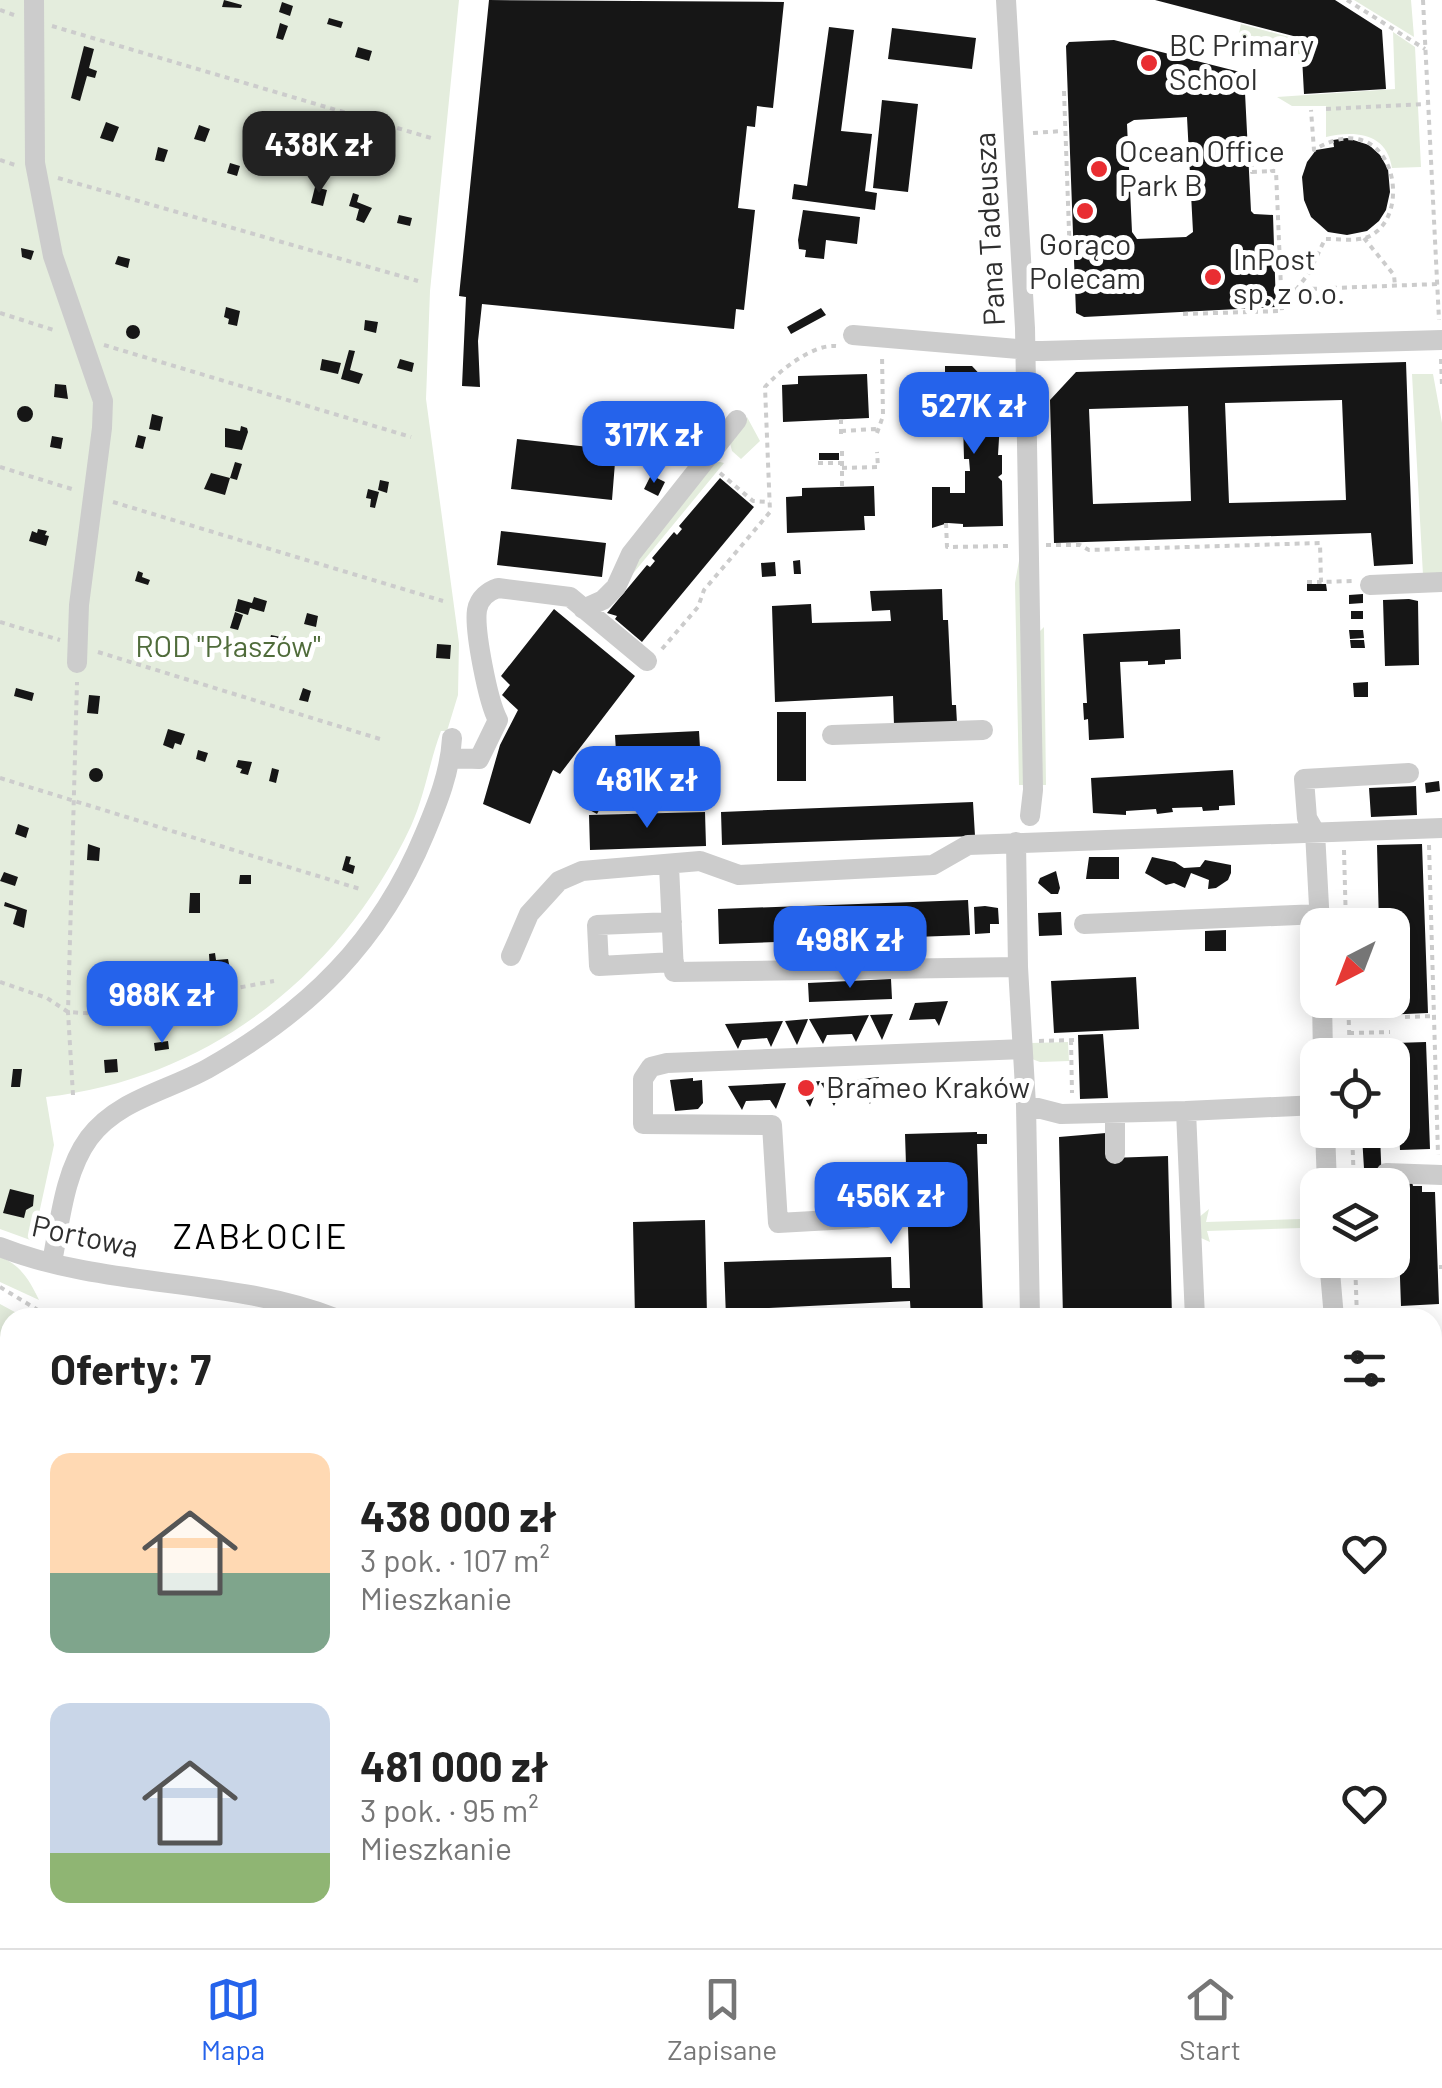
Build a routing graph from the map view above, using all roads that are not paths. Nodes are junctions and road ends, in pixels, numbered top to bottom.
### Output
1 (1006, 0) edge
2 (34, 11) edge
3 (1441, 340) edge
4 (847, 341) road end
5 (1026, 350) junction
6 (738, 420) dead end
7 (1442, 582) edge
8 (1370, 586) road end
9 (583, 609) junction
10 (77, 654) road end
11 (655, 655) road end
12 (983, 730) dead end
13 (832, 735) dead end
14 (1409, 773) dead end
15 (1030, 816) dead end
16 (1315, 832) junction
17 (1440, 834) edge
18 (1016, 842) junction
19 (669, 866) junction
20 (1319, 908) edge
21 (1300, 919) edge
22 (672, 922) junction
23 (1084, 924) dead end
24 (512, 956) dead end
25 (674, 962) junction
26 (1018, 967) junction
27 (1022, 1049) junction
28 (1026, 1105) junction
29 (1300, 1106) edge
30 (1186, 1110) junction
31 (1115, 1113) junction
32 (1115, 1154) dead end
33 (1410, 1174) edge
34 (1440, 1175) edge
35 (867, 1218) dead end
36 (0, 1247) edge
37 (52, 1262) junction
38 (1331, 1278) edge
39 (304, 1308) edge
40 (1030, 1308) edge
41 (1194, 1308) edge
42 (1333, 1308) edge

1 - 5 street, Pana Tadeusza
2 - 10 street
3 - 5 street
4 - 5 street
5 - 15 street, Pana Tadeusza
6 - 9 street
7 - 8 street
9 - 11 street
9 - 37 street
12 - 13 street
14 - 16 street
16 - 17 street
16 - 18 street
16 - 20 street
18 - 19 street
18 - 26 street
19 - 22 street
19 - 24 street
21 - 23 street
22 - 25 street
22 - 25 street
25 - 26 street
26 - 27 street
27 - 28 street
27 - 35 street
28 - 31 street
28 - 40 street
29 - 30 street
30 - 31 street
30 - 41 street
31 - 32 street
33 - 34 street
36 - 37 street, Portowa
37 - 39 street, Portowa
38 - 42 street

